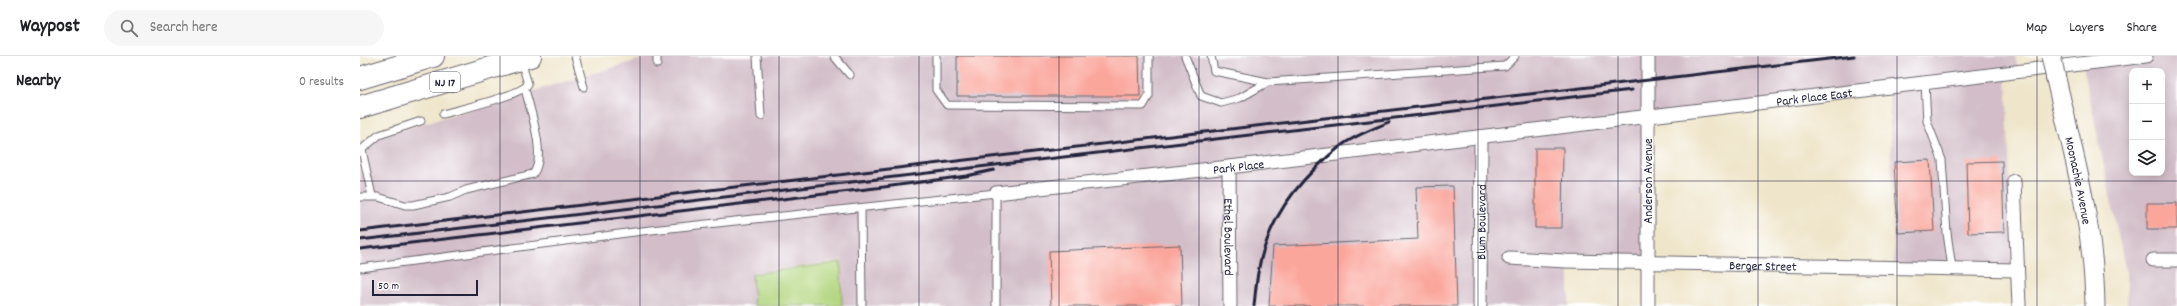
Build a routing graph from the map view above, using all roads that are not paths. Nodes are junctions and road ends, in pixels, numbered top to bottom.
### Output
1 (433, 56) edge
2 (575, 56) edge
3 (658, 56) edge
4 (757, 56) edge
5 (834, 56) edge
6 (936, 56) edge
7 (1149, 56) edge
8 (1185, 56) edge
9 (1211, 56) edge
10 (1516, 56) edge
11 (1648, 56) edge
12 (2050, 56) edge
13 (2146, 56) edge
14 (525, 57) edge
15 (657, 64) dead end
16 (850, 75) dead end
17 (360, 78) edge
18 (1268, 82) junction
19 (1925, 83) junction
20 (584, 87) dead end
21 (525, 88) junction
22 (360, 107) edge
23 (443, 114) dead end
24 (762, 116) dead end
25 (1648, 117) junction
26 (421, 121) dead end
27 (1481, 137) junction
28 (361, 150) edge
29 (1229, 167) junction
30 (2014, 182) dead end
31 (996, 193) junction
32 (372, 196) junction
33 (360, 197) edge
34 (861, 208) junction
35 (1509, 258) dead end
36 (2153, 260) dead end
37 (2177, 260) edge
38 (1647, 261) junction
39 (360, 268) edge
40 (1952, 268) junction
41 (2018, 270) junction
42 (862, 306) edge
43 (996, 306) edge
44 (1230, 306) edge
45 (1480, 306) edge
46 (1648, 306) edge
47 (2018, 306) edge
48 (2095, 306) edge

1 - 17 highway, NJ 17
2 - 20 lane
3 - 15 lane
4 - 24 lane
5 - 16 lane
6 - 7 lane
8 - 18 lane
9 - 18 lane
10 - 18 lane
11 - 25 street, Anderson Avenue
12 - 48 main road, Moonachie Avenue, bridge
13 - 19 street, Park Place East
14 - 21 lane
14 - 22 highway, NJ 17
19 - 25 street, Park Place East
19 - 40 lane
21 - 23 lane
21 - 32 lane
25 - 27 street, Park Place East
25 - 38 street, Anderson Avenue
26 - 28 lane
27 - 29 street, Park Place
27 - 45 street, Blum Boulevard
28 - 32 lane
29 - 31 street, Park Place
29 - 44 street, Ethel Boulevard
30 - 41 street
31 - 34 lane
31 - 43 lane
32 - 33 lane
34 - 39 lane
34 - 42 lane
35 - 38 street, Berger Street
36 - 37 street
38 - 40 street, Berger Street
38 - 46 street, Anderson Avenue
40 - 41 street, Berger Street
41 - 47 street

